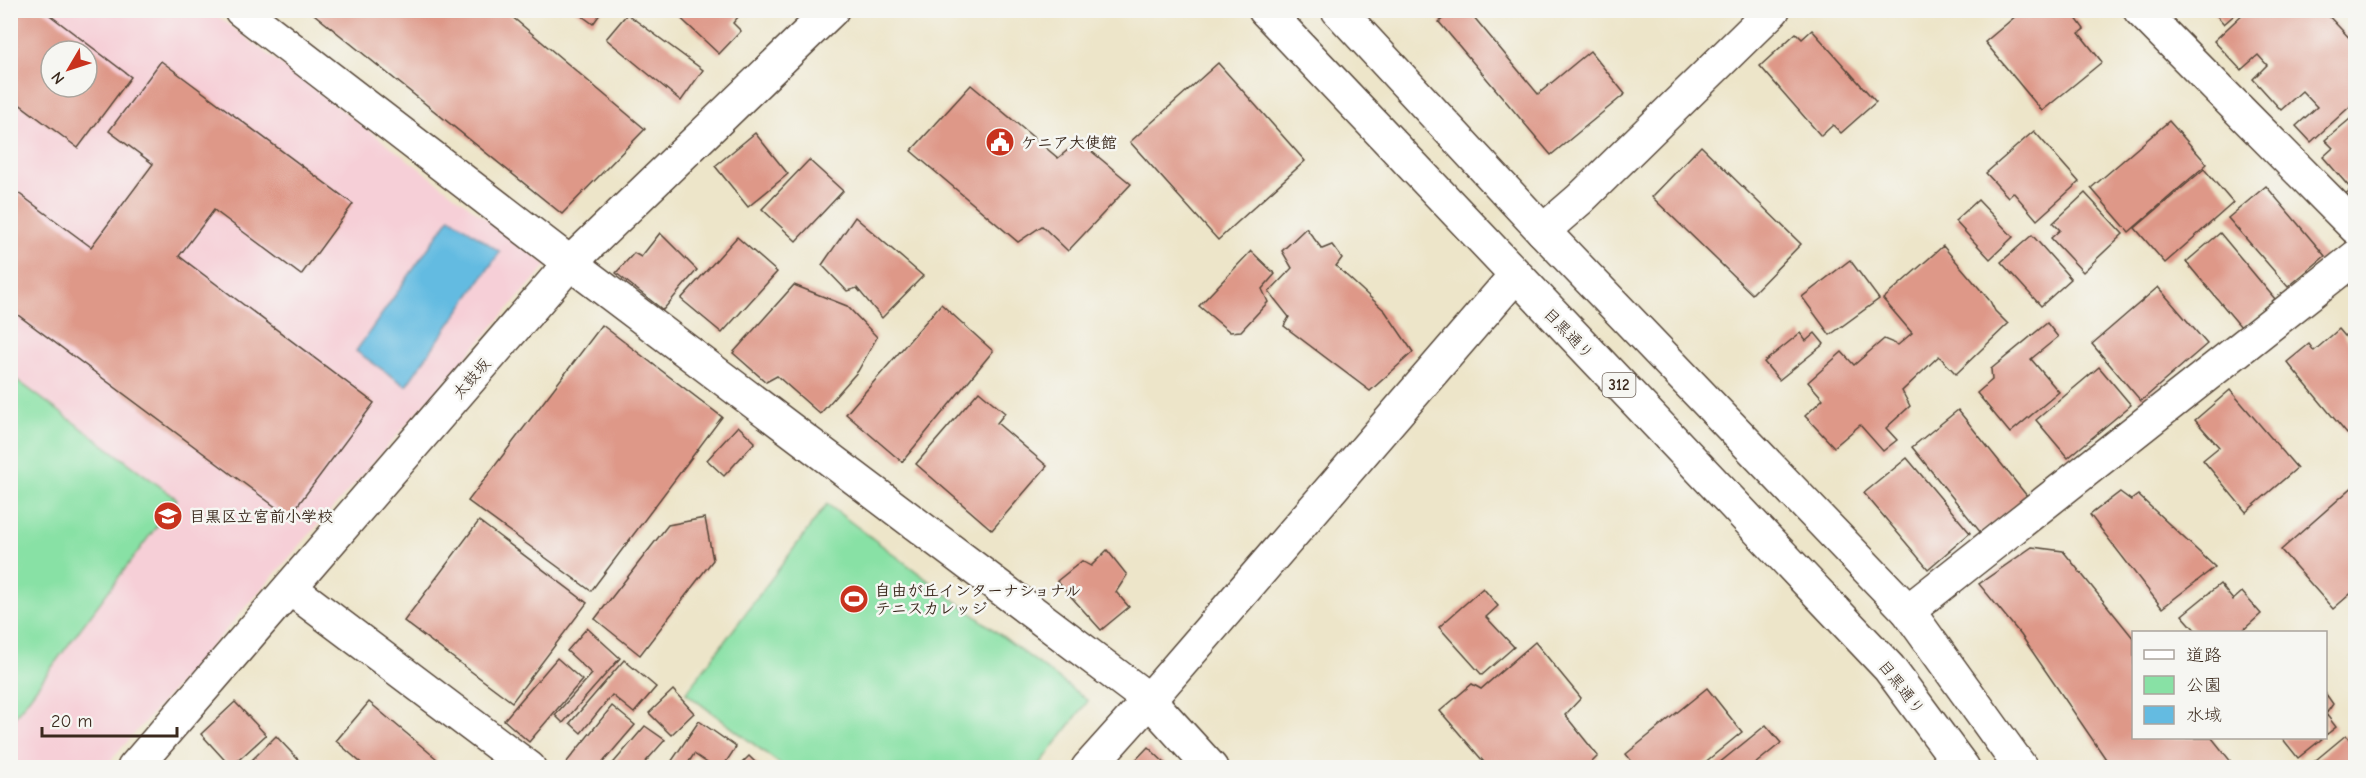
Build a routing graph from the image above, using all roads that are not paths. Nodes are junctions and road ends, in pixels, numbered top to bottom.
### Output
1 (241, 10) edge
2 (832, 10) edge
3 (1265, 10) edge
4 (1338, 10) edge
5 (1773, 10) edge
6 (2139, 10) edge
7 (2355, 228) edge
8 (1543, 231) junction
9 (2355, 257) edge
10 (570, 263) junction
11 (1515, 276) junction
12 (290, 588) junction
13 (1908, 611) junction
14 (1149, 700) junction
15 (134, 768) edge
16 (529, 768) edge
17 (1088, 768) edge
18 (1211, 768) edge
19 (1963, 768) edge
20 (2021, 768) edge

1 - 10 street
2 - 10 street, 太鼓坂
3 - 11 street, 目黒通り / 312
4 - 8 street
5 - 8 street
6 - 7 street
8 - 13 street
9 - 13 street
10 - 12 street, 太鼓坂
10 - 14 street
11 - 14 street
11 - 19 street, 目黒通り / 312
12 - 15 street, 太鼓坂
12 - 16 street
13 - 20 street
14 - 17 street
14 - 18 street

